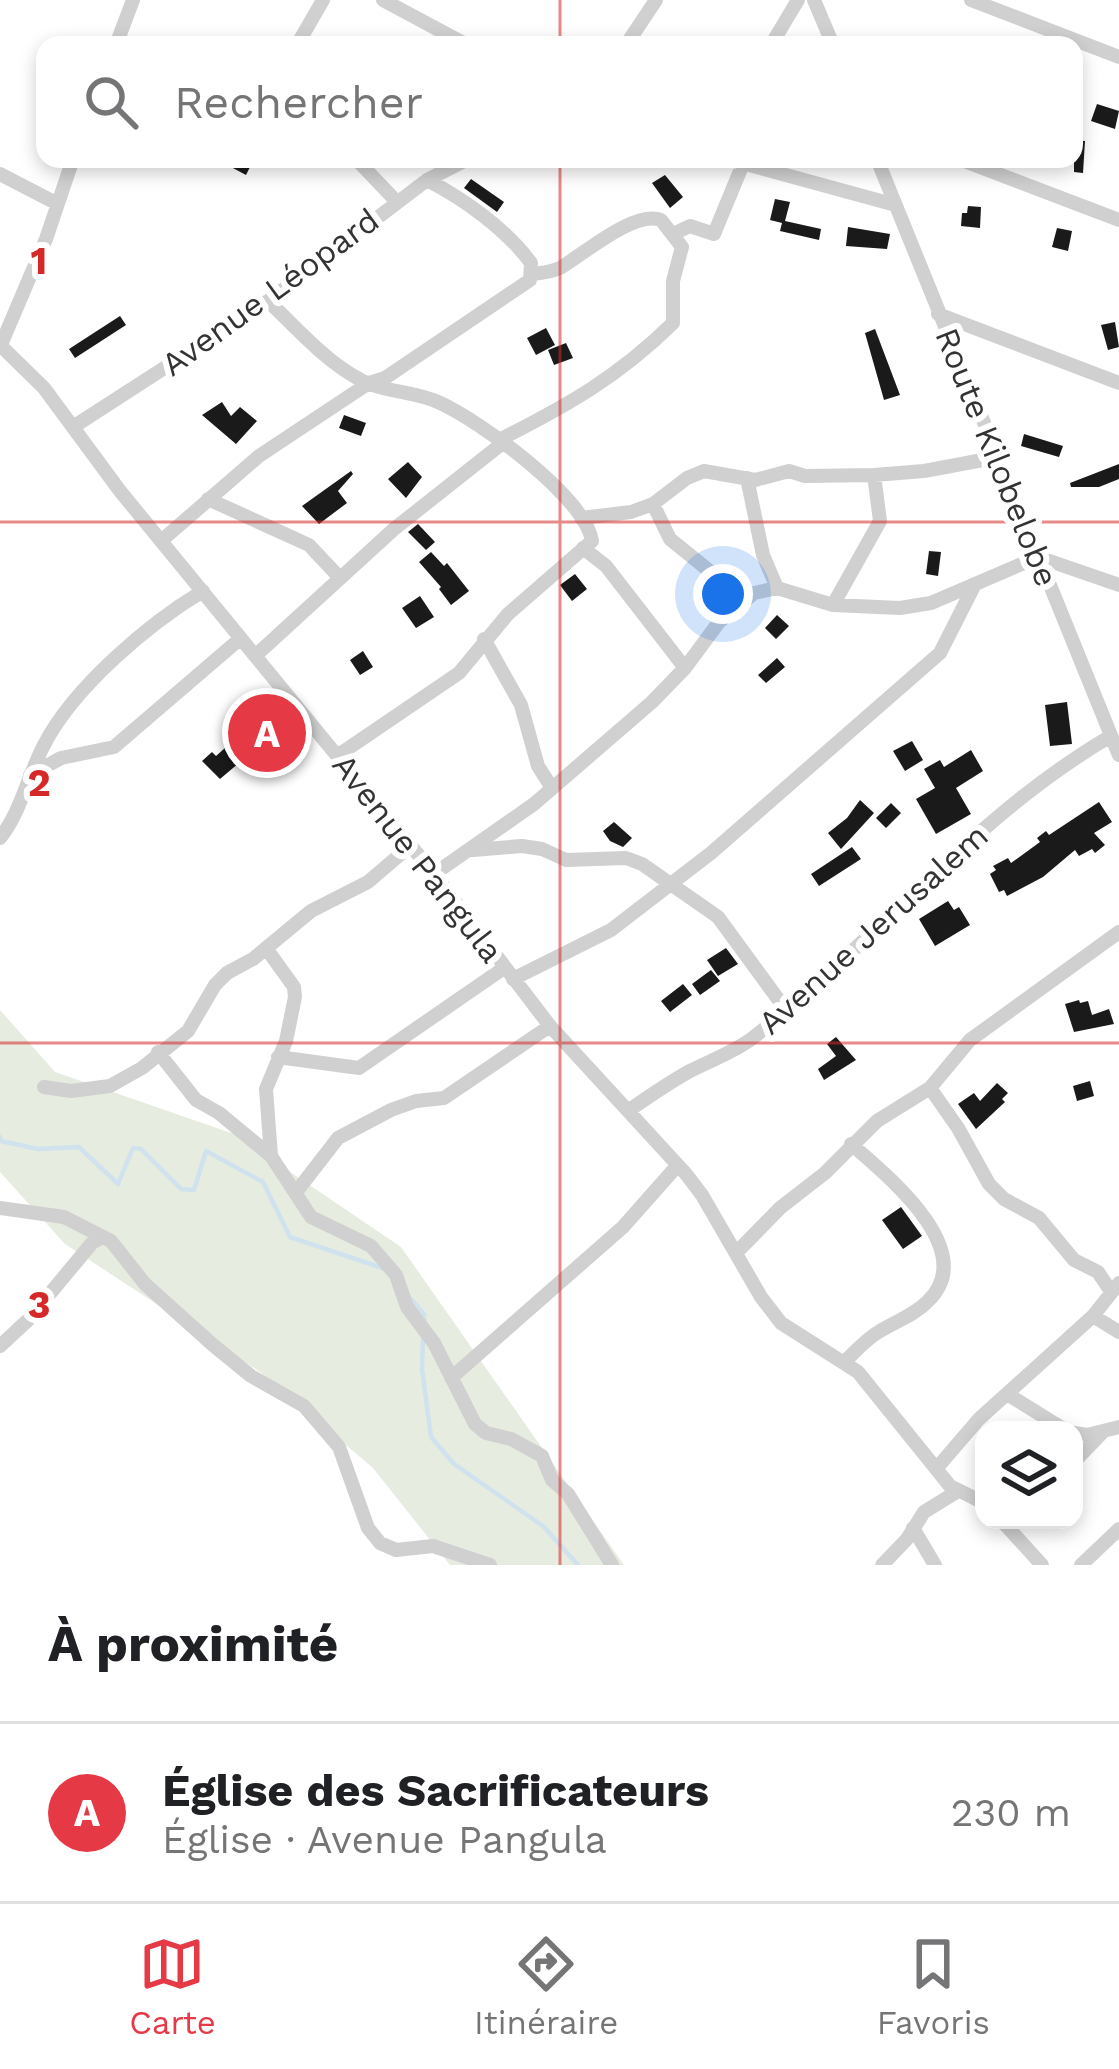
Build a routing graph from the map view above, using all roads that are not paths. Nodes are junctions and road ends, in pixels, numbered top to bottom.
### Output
1 (133, 0) edge
2 (322, 0) edge
3 (383, 0) edge
4 (656, 0) edge
5 (798, 0) edge
6 (814, 0) edge
7 (972, 0) edge
8 (119, 36) edge
9 (303, 36) edge
10 (450, 36) edge
11 (632, 36) edge
12 (776, 36) edge
13 (828, 36) edge
14 (1065, 36) edge
15 (1083, 43) edge
16 (1119, 57) edge
17 (70, 168) edge
18 (365, 168) edge
19 (451, 168) edge
20 (742, 168) edge
21 (769, 168) edge
22 (880, 168) edge
23 (983, 168) edge
24 (0, 174) edge
25 (428, 179) junction
26 (396, 201) junction
27 (56, 203) junction
28 (892, 204) junction
29 (1119, 220) edge
30 (675, 233) junction
31 (532, 274) junction
32 (268, 301) junction
33 (938, 314) junction
34 (0, 346) edge
35 (369, 383) junction
36 (1119, 383) edge
37 (73, 427) junction
38 (502, 441) junction
39 (999, 457) junction
40 (874, 475) junction
41 (747, 478) junction
42 (208, 499) junction
43 (653, 504) junction
44 (581, 518) junction
45 (161, 541) junction
46 (583, 548) junction
47 (1038, 557) junction
48 (340, 578) junction
49 (974, 586) junction
50 (1119, 586) edge
51 (776, 588) junction
52 (203, 591) junction
53 (745, 599) junction
54 (833, 605) junction
55 (241, 638) junction
56 (484, 639) junction
57 (255, 656) junction
58 (685, 668) junction
59 (1102, 713) junction
60 (1119, 719) edge
61 (1111, 736) junction
62 (1119, 755) edge
63 (337, 756) junction
64 (30, 775) junction
65 (552, 788) junction
66 (0, 838) edge
67 (410, 846) junction
68 (468, 850) junction
69 (434, 874) junction
70 (670, 884) junction
71 (1119, 932) edge
72 (266, 948) junction
73 (509, 974) junction
74 (786, 1010) junction
75 (550, 1026) junction
76 (158, 1052) junction
77 (278, 1057) junction
78 (44, 1087) dead end
79 (930, 1088) junction
80 (628, 1111) junction
81 (851, 1144) junction
82 (271, 1156) junction
83 (677, 1166) junction
84 (297, 1191) junction
85 (0, 1208) edge
86 (101, 1238) junction
87 (736, 1253) junction
88 (1115, 1287) edge
89 (1093, 1316) junction
90 (1119, 1331) edge
91 (0, 1346) edge
92 (844, 1362) junction
93 (451, 1378) junction
94 (1007, 1394) junction
95 (1050, 1421) edge
96 (1119, 1427) edge
97 (1083, 1433) edge
98 (1102, 1433) junction
99 (1083, 1453) edge
100 (936, 1469) junction
101 (958, 1491) junction
102 (975, 1496) edge
103 (914, 1528) junction
104 (1012, 1529) edge
105 (1119, 1529) edge
106 (490, 1565) edge
107 (612, 1565) edge
108 (882, 1565) edge
109 (935, 1565) edge
110 (1042, 1565) edge
111 (1081, 1565) edge

1 - 8 street
2 - 9 street
3 - 10 street
4 - 11 street
5 - 12 street
6 - 13 street
7 - 14 street
15 - 16 street
17 - 27 street
18 - 26 street
19 - 25 street, Avenue Léopard
20 - 30 street
21 - 28 street
22 - 28 street, Route Kilobelobe
23 - 29 street
24 - 27 street
25 - 26 street, Avenue Léopard
25 - 31 street
26 - 32 street, Avenue Léopard
27 - 34 street
28 - 33 street, Route Kilobelobe
30 - 31 street
30 - 38 street
31 - 35 street
32 - 35 street
32 - 37 street, Avenue Léopard
33 - 36 street
33 - 39 street, Route Kilobelobe
34 - 37 street, Avenue Pangula
35 - 38 street
35 - 42 street
37 - 45 street, Avenue Pangula
38 - 44 street
38 - 48 street
39 - 40 street
39 - 47 street, Route Kilobelobe
40 - 41 street
40 - 54 street
41 - 43 street
41 - 51 street
42 - 45 street
42 - 48 street
43 - 44 street
43 - 53 street
44 - 46 street
45 - 52 street, Avenue Pangula
46 - 56 street
46 - 58 street
47 - 49 street
47 - 50 street
47 - 59 street, Route Kilobelobe
48 - 57 street
49 - 54 street
49 - 70 street
51 - 53 street
51 - 54 street
52 - 55 street, Avenue Pangula
52 - 64 street
53 - 58 street
55 - 57 street, Avenue Pangula
55 - 64 street
56 - 63 street
56 - 65 street
57 - 63 street, Avenue Pangula
58 - 65 street
59 - 60 street
59 - 61 street, Route Kilobelobe
61 - 62 street, Route Kilobelobe
61 - 74 street, Avenue Jerusalem
63 - 67 street, Avenue Pangula
64 - 66 street
65 - 68 street
67 - 69 street, Avenue Pangula
67 - 72 street
68 - 69 street
68 - 70 street
69 - 73 street, Avenue Pangula
70 - 73 street
70 - 74 street
71 - 79 street
72 - 76 street
72 - 77 street
73 - 75 street, Avenue Pangula
73 - 77 street
74 - 80 street, Avenue Jerusalem
75 - 80 street, Avenue Pangula
75 - 84 street
76 - 78 street
76 - 82 street
77 - 82 street
79 - 81 street
79 - 88 street
80 - 83 street, Avenue Pangula
81 - 87 street
81 - 92 street
82 - 84 street
83 - 87 street, Avenue Pangula
83 - 93 street
84 - 93 street
85 - 86 street
86 - 91 street
86 - 106 street
87 - 92 street, Avenue Pangula
88 - 89 street
89 - 90 street
89 - 94 street
92 - 100 street
93 - 107 street
94 - 95 street
94 - 100 street
96 - 98 street
97 - 98 street
98 - 99 street
100 - 101 street
101 - 102 street
101 - 103 street
103 - 108 street
103 - 109 street
104 - 110 street
105 - 111 street

